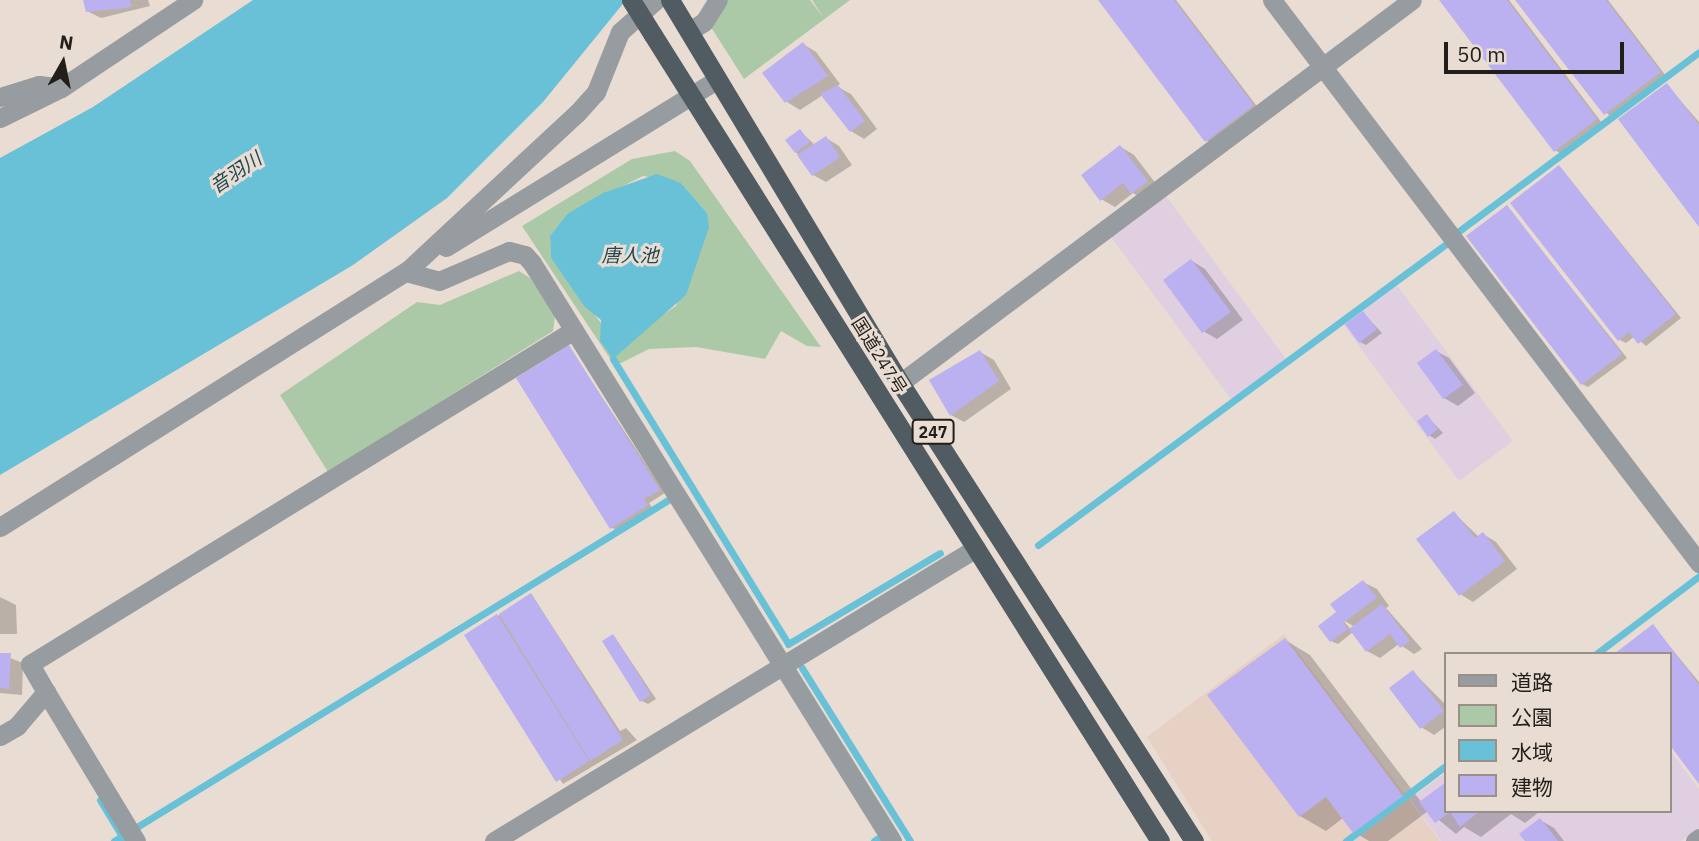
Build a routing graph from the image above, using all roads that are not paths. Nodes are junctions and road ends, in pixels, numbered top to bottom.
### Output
1 (193, 0) edge
2 (631, 0) edge
3 (656, 0) edge
4 (670, 0) edge
5 (718, 0) edge
6 (1272, 0) edge
7 (1412, 0) edge
8 (685, 24) junction
9 (1323, 66) junction
10 (716, 80) junction
11 (61, 88) junction
12 (689, 96) junction
13 (0, 97) edge
14 (0, 118) edge
15 (406, 272) junction
16 (574, 330) junction
17 (900, 383) junction
18 (0, 527) edge
19 (976, 548) junction
20 (1699, 563) edge
21 (782, 666) junction
22 (46, 692) junction
23 (0, 736) edge
24 (136, 841) edge
25 (494, 841) edge
26 (892, 841) edge
27 (1160, 841) edge
28 (1194, 841) edge

1 - 11 street
2 - 12 highway, 国道247号 / 247, bridge
3 - 15 street
4 - 8 highway, 国道247号 / 247
5 - 8 street
6 - 9 street
7 - 9 street
8 - 10 highway, 国道247号 / 247
9 - 17 street
9 - 20 street
10 - 12 street
10 - 17 highway, 国道247号 / 247
11 - 13 street
11 - 14 street
12 - 15 street
12 - 19 highway, 国道247号 / 247
15 - 16 street
15 - 18 street
16 - 21 street
16 - 22 street
17 - 28 highway, 国道247号 / 247
19 - 21 street
19 - 27 highway, 国道247号 / 247
21 - 25 street
21 - 26 street
22 - 23 street
22 - 24 street

